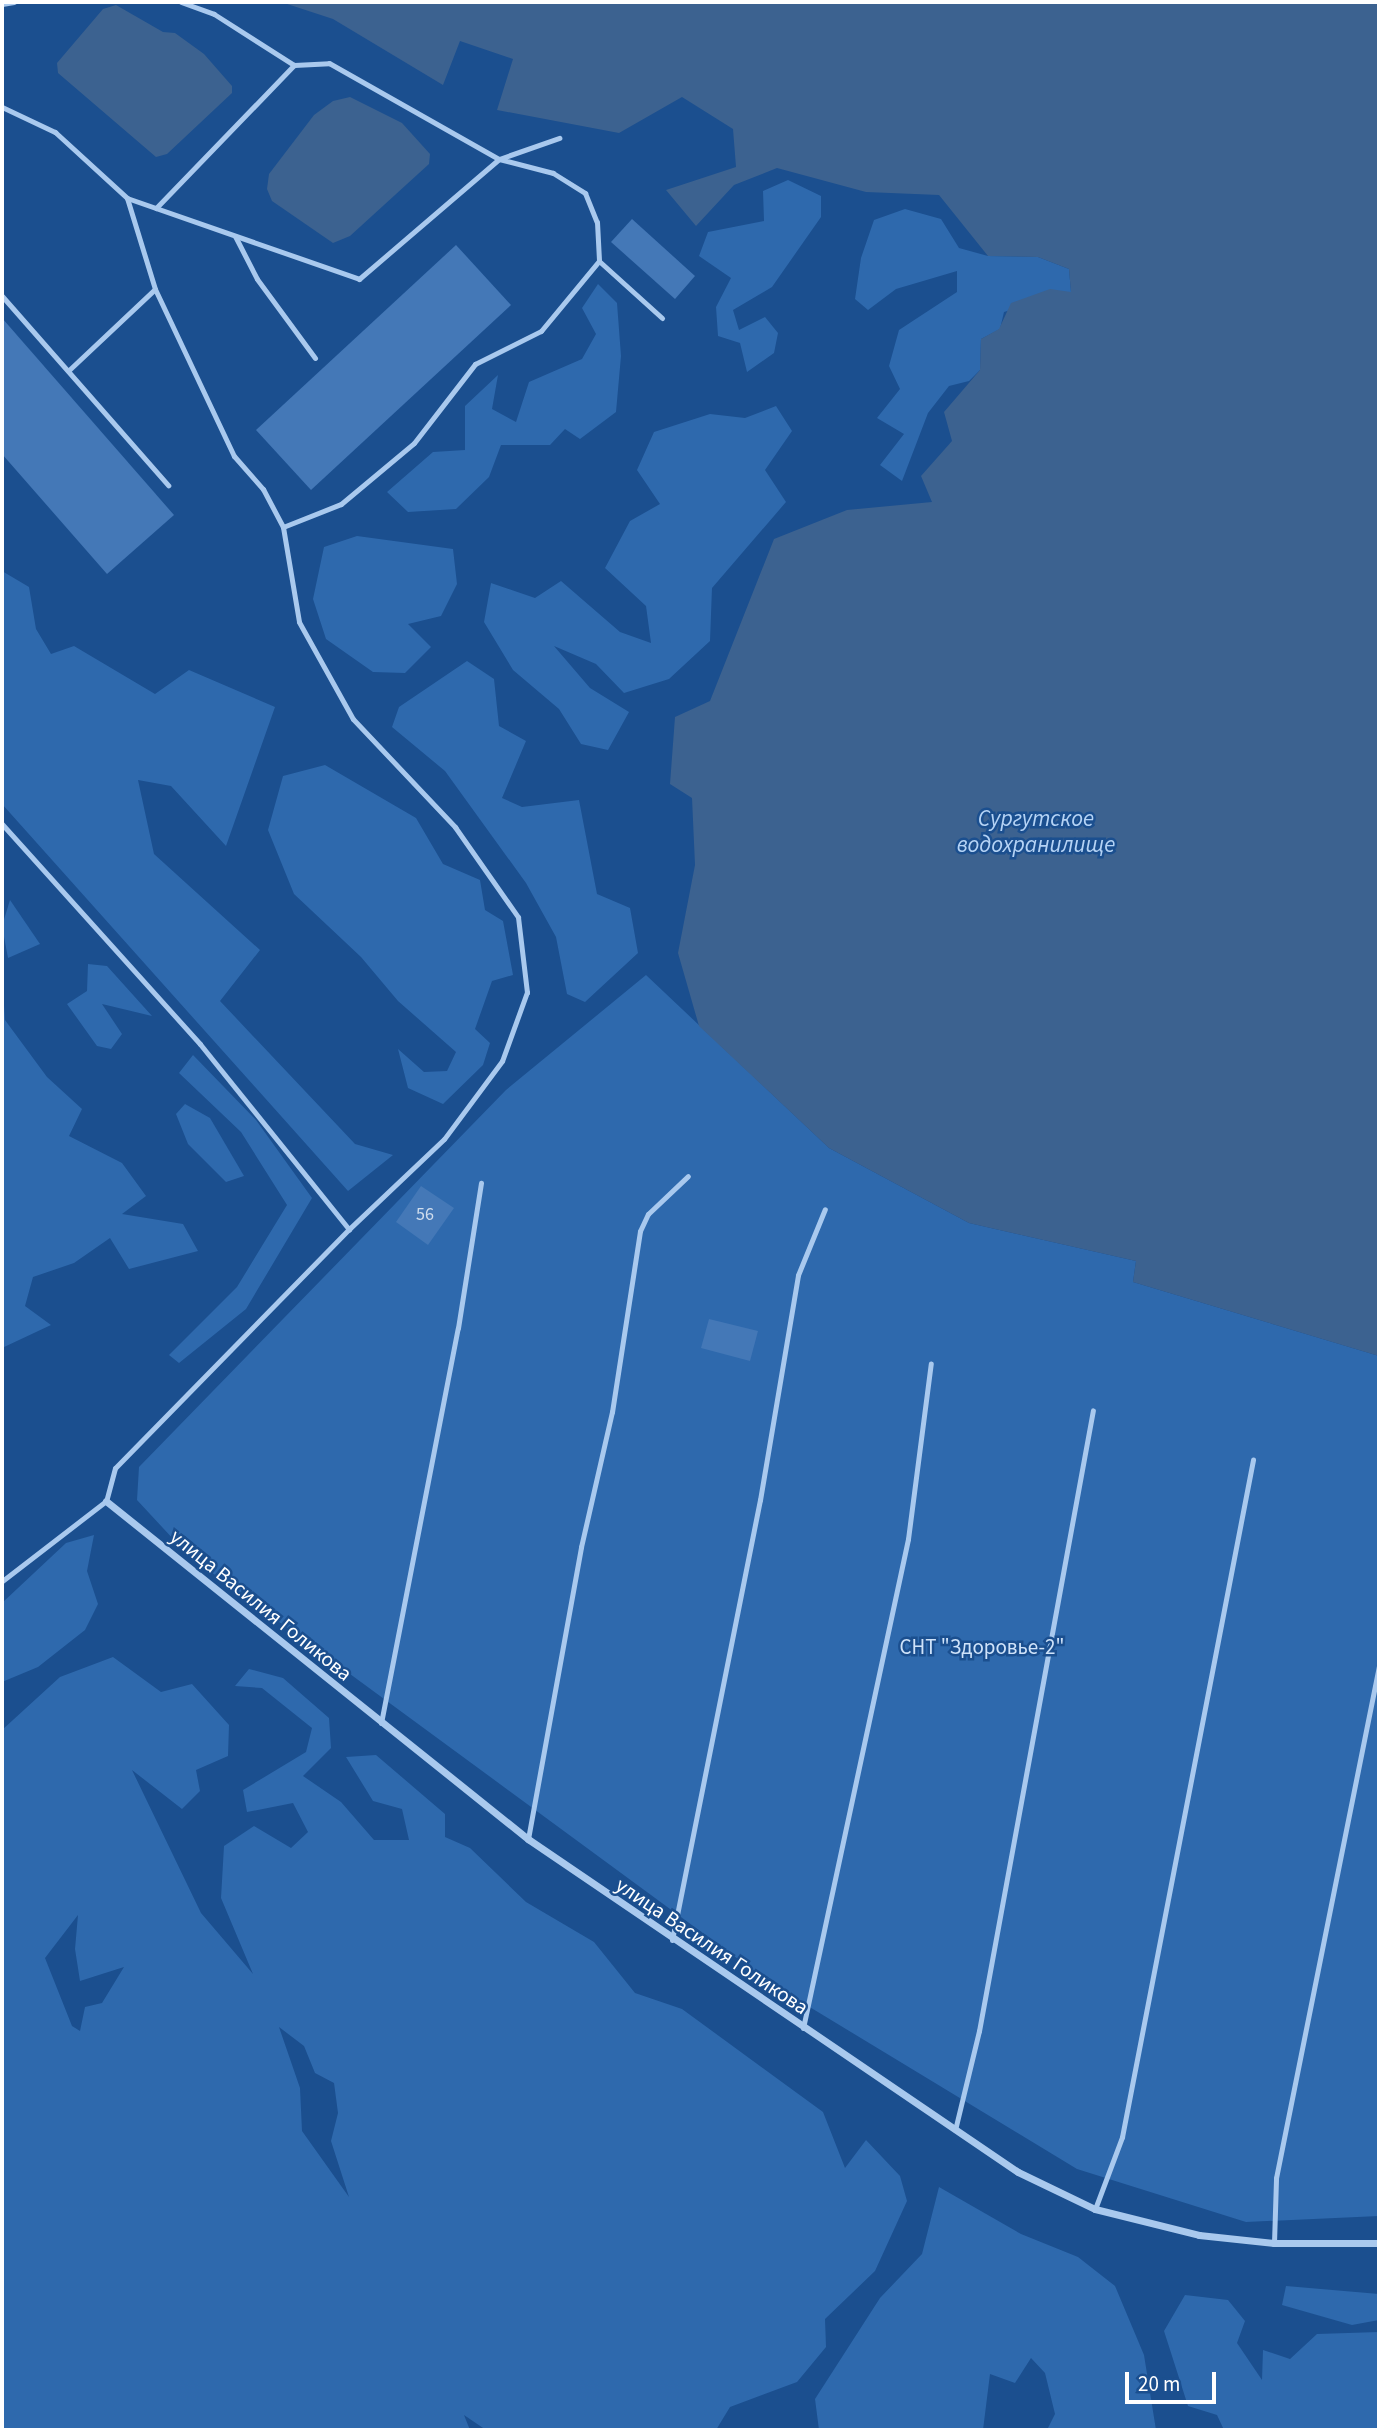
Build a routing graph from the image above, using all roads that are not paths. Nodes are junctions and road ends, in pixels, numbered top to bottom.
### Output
1 (14, 2) edge
2 (181, 2) edge
3 (2, 4) edge
4 (294, 65) junction
5 (2, 107) edge
6 (559, 138) dead end
7 (499, 159) junction
8 (127, 198) junction
9 (156, 208) junction
10 (235, 236) junction
11 (599, 261) junction
12 (155, 289) junction
13 (2, 296) edge
14 (662, 318) dead end
15 (315, 358) dead end
16 (69, 370) junction
17 (168, 485) dead end
18 (283, 527) junction
19 (2, 824) edge
20 (688, 1176) dead end
21 (481, 1183) dead end
22 (825, 1209) dead end
23 (349, 1229) junction
24 (931, 1363) dead end
25 (1093, 1410) dead end
26 (1253, 1460) dead end
27 (106, 1500) junction
28 (2, 1581) edge
29 (1379, 1666) edge
30 (381, 1723) junction
31 (528, 1839) junction
32 (672, 1940) junction
33 (803, 2028) junction
34 (955, 2130) junction
35 (1095, 2209) junction
36 (1274, 2243) junction
37 (1379, 2243) edge

1 - 3 lane
2 - 4 lane
4 - 7 lane
4 - 9 lane
5 - 8 lane
6 - 7 lane
7 - 10 lane
7 - 11 lane
8 - 9 lane
8 - 12 lane
9 - 10 lane
10 - 15 lane
11 - 14 lane
11 - 18 lane
12 - 16 lane
12 - 18 lane
13 - 16 lane
16 - 17 lane
18 - 23 lane
19 - 23 lane
20 - 31 lane
21 - 30 lane
22 - 32 lane
23 - 27 lane
24 - 33 lane
25 - 34 lane
26 - 35 lane
27 - 28 lane
27 - 30 street, улица Василия Голикова
29 - 36 lane
30 - 31 street, улица Василия Голикова
31 - 32 street, улица Василия Голикова
32 - 33 street, улица Василия Голикова
33 - 34 street, улица Василия Голикова
34 - 35 street, улица Василия Голикова
35 - 36 street, улица Василия Голикова
36 - 37 street, улица Василия Голикова

